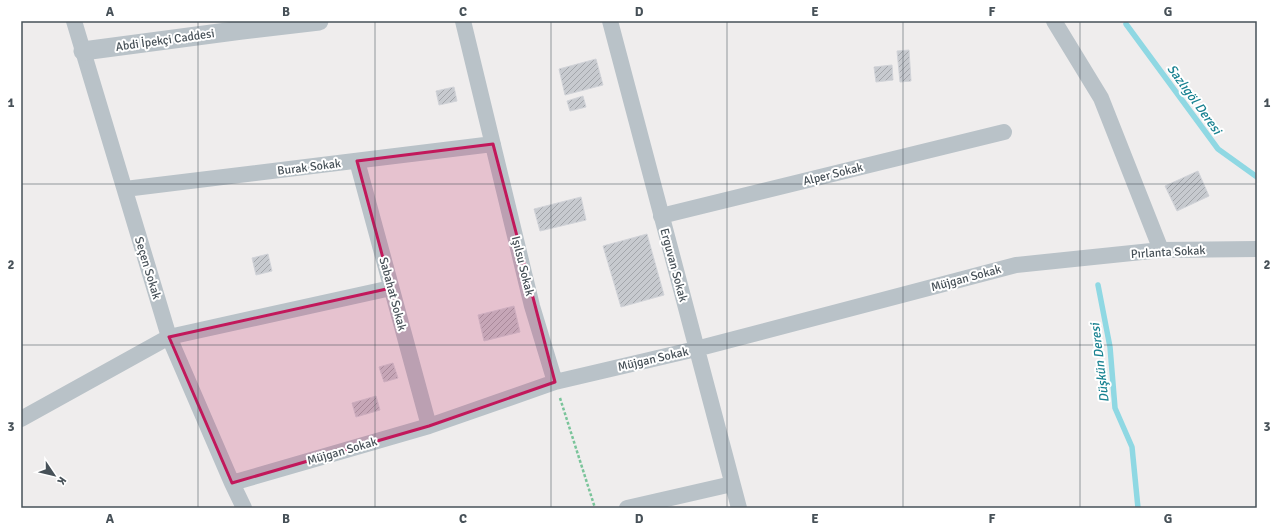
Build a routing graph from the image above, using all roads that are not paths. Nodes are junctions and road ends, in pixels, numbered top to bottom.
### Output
1 (74, 21) edge
2 (318, 21) edge
3 (463, 21) edge
4 (610, 21) edge
5 (1054, 21) edge
6 (83, 51) junction
7 (1004, 132) dead end
8 (493, 144) junction
9 (357, 161) junction
10 (125, 189) junction
11 (661, 216) junction
12 (1257, 249) edge
13 (1161, 250) junction
14 (1080, 258) joint
15 (391, 288) junction
16 (169, 337) junction
17 (696, 348) junction
18 (555, 382) junction
19 (21, 419) edge
20 (429, 426) junction
21 (232, 483) junction
22 (732, 484) junction
23 (244, 508) edge
24 (627, 508) edge
25 (739, 508) edge

1 - 6 street, Seçen Sokak
2 - 6 street, Abdi İpekçi Caddesi
3 - 8 street, Işılsu Sokak
4 - 11 street, Erguvan Sokak
5 - 13 street
6 - 10 street, Seçen Sokak
7 - 11 street, Alper Sokak
8 - 9 street, Burak Sokak
8 - 18 street, Işılsu Sokak
9 - 10 street, Burak Sokak
9 - 15 street, Sabahat Sokak
10 - 16 street, Seçen Sokak
11 - 17 street, Erguvan Sokak
12 - 13 street, Pırlanta Sokak
13 - 14 street, Pırlanta Sokak
14 - 17 street, Müjgan Sokak
15 - 16 street
15 - 20 street, Sabahat Sokak
16 - 19 street
16 - 21 street, Seçen Sokak
17 - 18 street, Müjgan Sokak
17 - 22 street, Erguvan Sokak
18 - 20 street, Müjgan Sokak
20 - 21 street, Müjgan Sokak
21 - 23 street, Seçen Sokak
22 - 24 street
22 - 25 street, Erguvan Sokak

